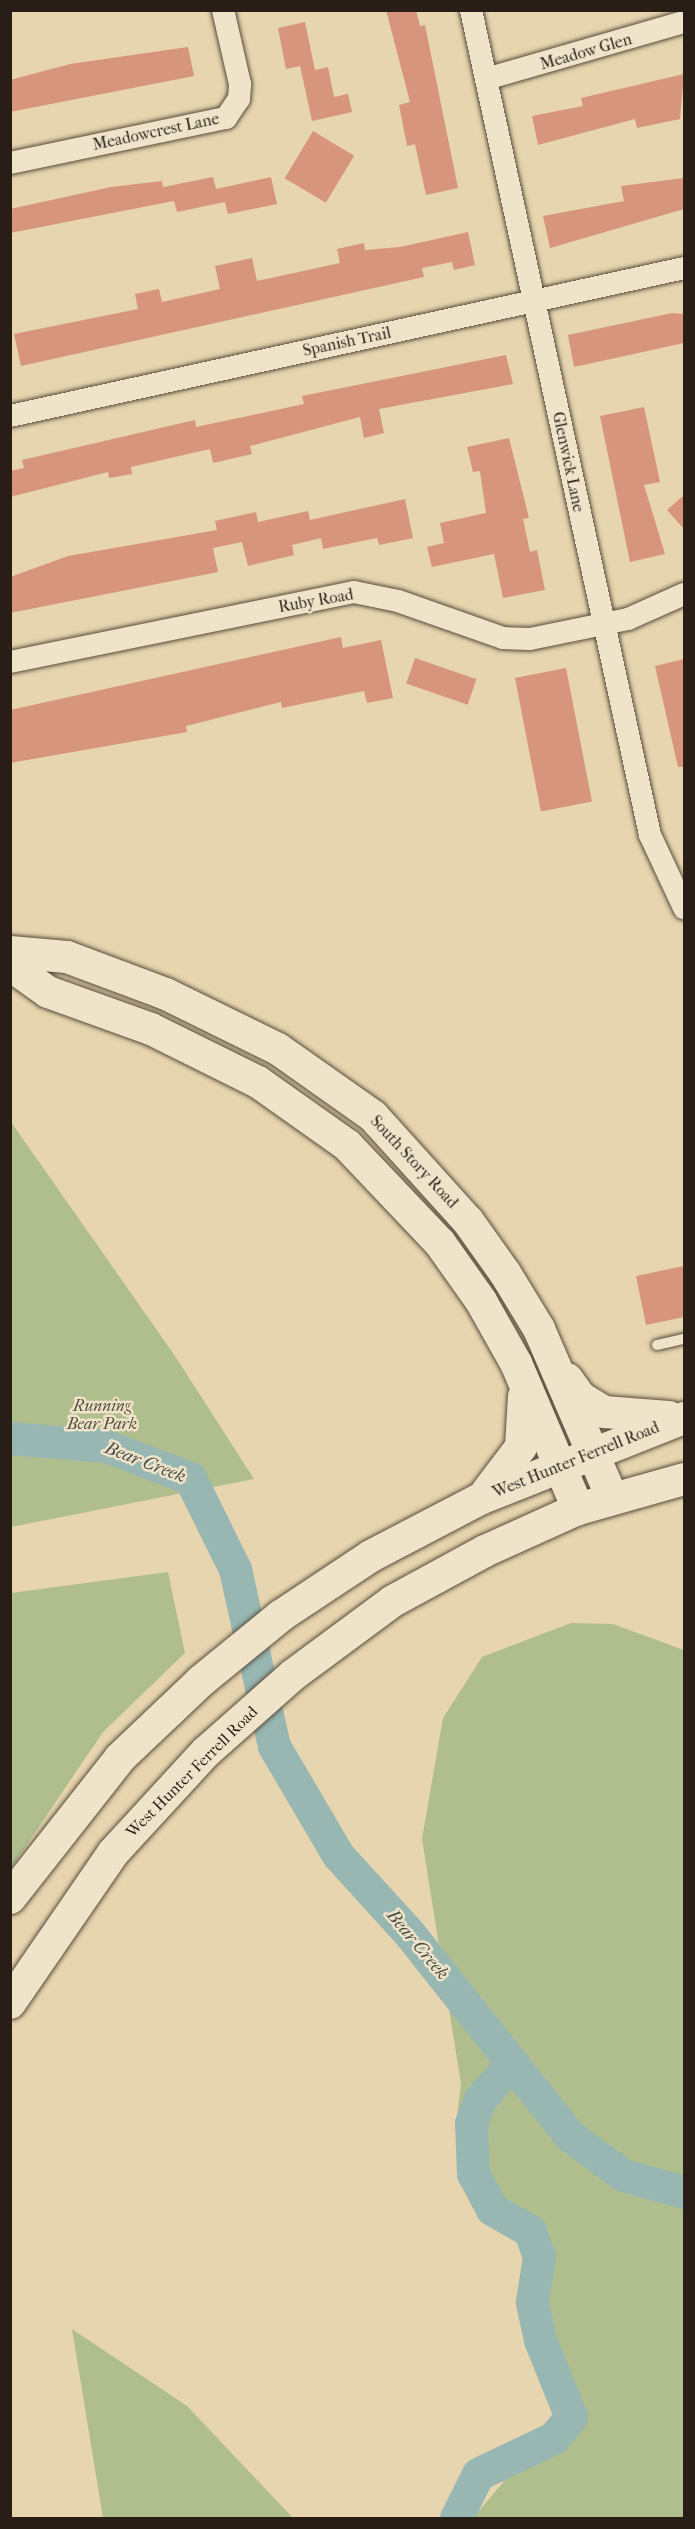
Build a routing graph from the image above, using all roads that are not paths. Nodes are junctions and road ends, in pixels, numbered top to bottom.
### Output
1 (223, 10) edge
2 (471, 10) edge
3 (684, 22) edge
4 (486, 79) junction
5 (10, 163) edge
6 (684, 268) edge
7 (533, 302) junction
8 (10, 416) edge
9 (684, 594) edge
10 (603, 624) junction
11 (10, 662) edge
12 (684, 908) edge
13 (10, 952) edge
14 (10, 964) edge
15 (684, 1339) edge
16 (657, 1345) dead end
17 (550, 1355) junction
18 (516, 1363) junction
19 (684, 1418) edge
20 (592, 1452) junction
21 (559, 1464) junction
22 (684, 1479) edge
23 (482, 1498) junction
24 (612, 1498) junction
25 (578, 1509) junction
26 (10, 1898) edge
27 (10, 2003) edge

1 - 5 street, Meadowcrest Lane
2 - 4 street, Glenwick Lane
3 - 4 street, Meadow Glen
4 - 7 street, Glenwick Lane
6 - 7 street, Spanish Trail
7 - 8 street, Spanish Trail
7 - 10 street, Glenwick Lane
9 - 10 street, Ruby Road
10 - 11 street, Ruby Road
10 - 12 street, Glenwick Lane
13 - 17 main road, South Story Road
14 - 18 main road
15 - 16 lane
17 - 19 main road
17 - 20 main road, South Story Road
18 - 21 main road
18 - 23 main road
19 - 20 main road, West Hunter Ferrell Road
20 - 21 main road, West Hunter Ferrell Road
20 - 24 main road, South Story Road
21 - 23 main road, West Hunter Ferrell Road
21 - 25 main road
22 - 24 main road, West Hunter Ferrell Road
23 - 26 main road, West Hunter Ferrell Road
24 - 25 main road, West Hunter Ferrell Road
25 - 27 main road, West Hunter Ferrell Road

